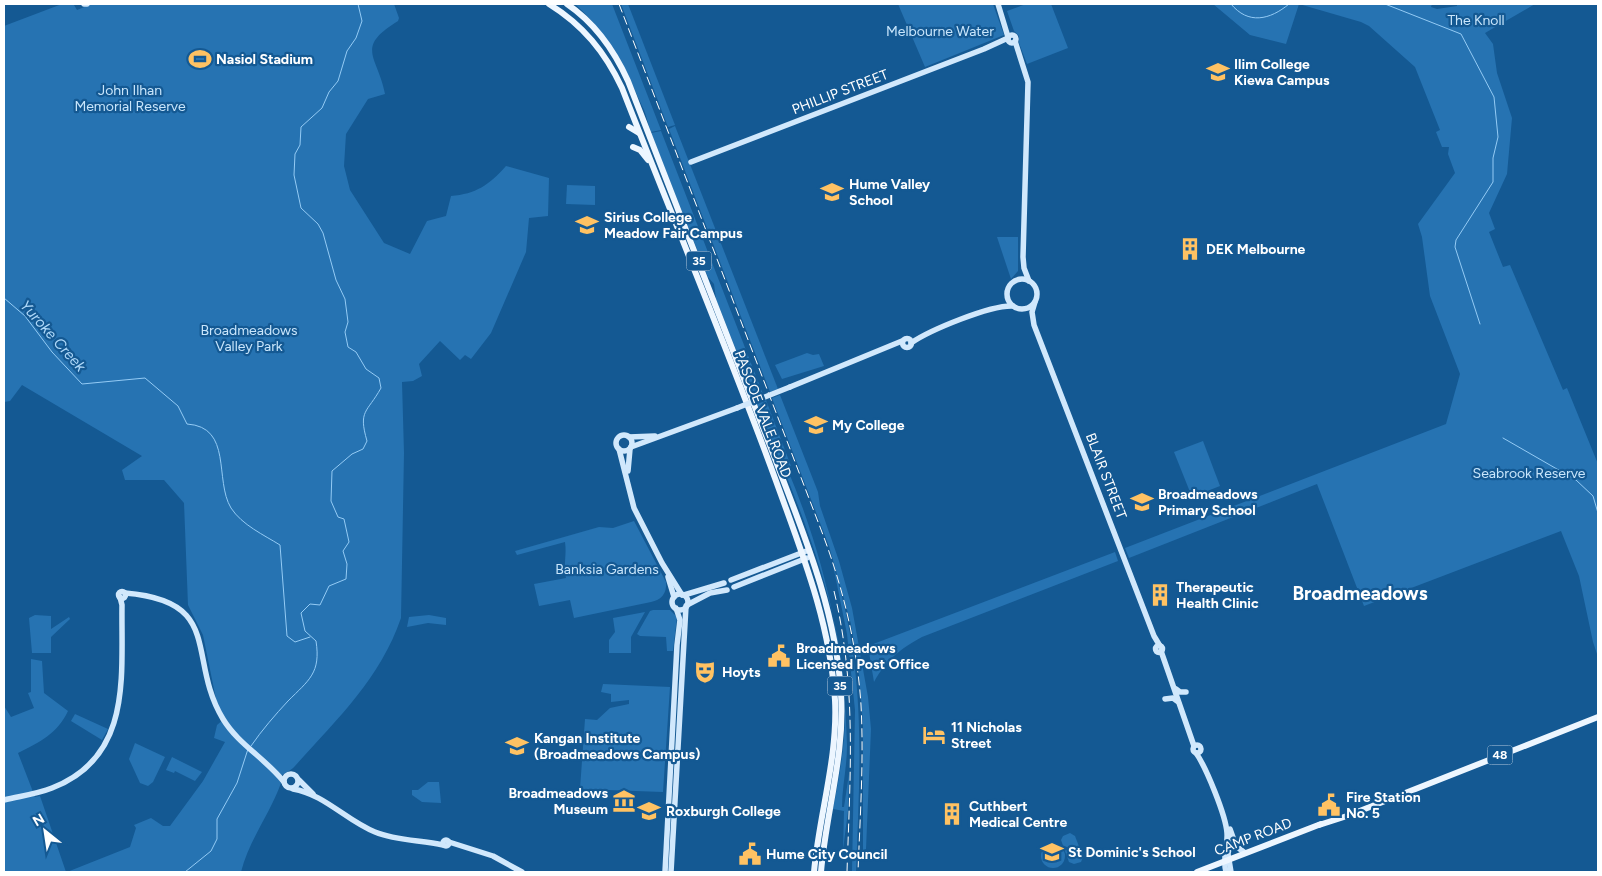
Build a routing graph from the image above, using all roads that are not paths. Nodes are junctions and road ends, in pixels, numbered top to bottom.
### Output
1 (549, 4) edge
2 (568, 4) edge
3 (998, 4) edge
4 (1011, 39) junction
5 (629, 127) dead end
6 (639, 133) junction
7 (633, 147) dead end
8 (691, 162) dead end
9 (652, 165) junction
10 (1023, 257) junction
11 (1016, 281) junction
12 (1029, 281) junction
13 (1008, 293) junction
14 (1035, 302) junction
15 (1016, 307) junction
16 (995, 308) junction
17 (1034, 325) junction
18 (726, 330) junction
19 (734, 372) junction
20 (669, 434) junction
21 (629, 437) junction
22 (630, 448) junction
23 (619, 449) junction
24 (627, 479) junction
25 (783, 479) junction
26 (779, 489) junction
27 (807, 554) junction
28 (662, 564) junction
29 (731, 580) junction
30 (724, 583) junction
31 (734, 587) junction
32 (727, 590) junction
33 (683, 595) junction
34 (674, 597) junction
35 (686, 606) junction
36 (676, 608) junction
37 (1174, 690) junction
38 (1178, 700) junction
39 (1598, 717) edge
40 (268, 765) junction
41 (288, 775) junction
42 (299, 780) junction
43 (284, 782) junction
44 (293, 789) junction
45 (316, 797) junction
46 (4, 800) edge
47 (1224, 820) junction
48 (1231, 834) junction
49 (669, 836) junction
50 (1246, 853) junction
51 (1226, 861) junction
52 (522, 872) edge
53 (664, 872) edge
54 (671, 872) edge
55 (814, 872) edge
56 (822, 872) edge
57 (1197, 872) edge
58 (1226, 872) edge
59 (1231, 872) edge

1 - 6 main road, PASCOE VALE ROAD / 35
2 - 18 main road, PASCOE VALE ROAD / 35
3 - 4 street
4 - 8 street, PHILLIP STREET
4 - 10 street
5 - 6 main road
6 - 9 main road, PASCOE VALE ROAD / 35
7 - 9 main road
9 - 19 main road, PASCOE VALE ROAD / 35
10 - 11 street
10 - 12 street
11 - 12 street
11 - 13 street
12 - 14 street
13 - 15 street
13 - 16 street
14 - 15 street
14 - 17 street, BLAIR STREET
15 - 16 street
15 - 17 street, BLAIR STREET
16 - 20 street, bridge
17 - 37 street, BLAIR STREET
18 - 19 main road
18 - 25 main road, PASCOE VALE ROAD / 35
19 - 26 main road, PASCOE VALE ROAD / 35
20 - 21 street
20 - 22 street
21 - 22 street
21 - 23 street
22 - 23 street
22 - 24 street
23 - 24 street
24 - 28 street
25 - 26 main road
25 - 27 main road, PASCOE VALE ROAD / 35
26 - 27 main road, PASCOE VALE ROAD / 35
27 - 29 street
27 - 31 street
27 - 55 main road, PASCOE VALE ROAD / 35
27 - 56 main road, PASCOE VALE ROAD / 35
28 - 33 street
28 - 34 street
29 - 30 street
29 - 31 street
30 - 32 street
30 - 33 street
31 - 32 street
32 - 35 street
33 - 34 street
33 - 35 street
34 - 36 street
35 - 36 street
35 - 49 street
36 - 49 street
37 - 38 street, BLAIR STREET
37 - 38 street
38 - 47 street, BLAIR STREET
39 - 50 main road, CAMP ROAD / 48
40 - 41 street
40 - 43 street
40 - 46 street
41 - 42 street
41 - 43 street
42 - 44 street
42 - 45 street
43 - 44 street
44 - 45 street
45 - 52 street
47 - 48 street, BLAIR STREET
47 - 51 street, BLAIR STREET
48 - 50 street, BLAIR STREET
48 - 51 street
49 - 53 street
49 - 54 street
50 - 51 main road, CAMP ROAD / 48
51 - 57 main road, CAMP ROAD / 48
51 - 58 street
51 - 59 street

